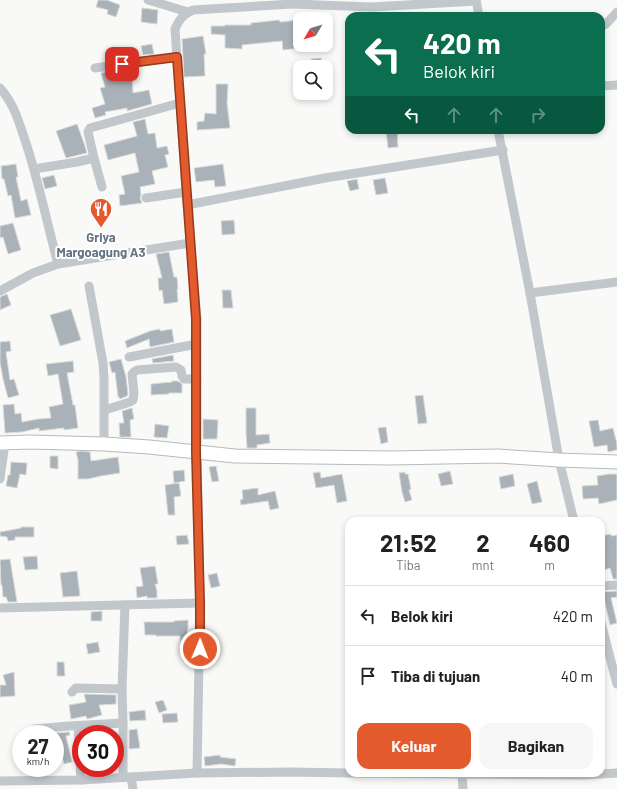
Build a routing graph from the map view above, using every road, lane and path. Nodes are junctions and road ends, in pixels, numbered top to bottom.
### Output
1 (148, 0) edge
2 (476, 1) edge
3 (293, 2) edge
4 (188, 12) junction
5 (478, 12) edge
6 (617, 12) edge
7 (605, 25) edge
8 (177, 57) junction
9 (95, 68) dead end
10 (617, 85) edge
11 (605, 86) edge
12 (3, 91) edge
13 (180, 103) junction
14 (499, 134) edge
15 (503, 150) junction
16 (94, 158) junction
17 (34, 169) junction
18 (102, 187) dead end
19 (186, 192) junction
20 (146, 198) dead end
21 (187, 205) junction
22 (190, 243) junction
23 (58, 264) junction
24 (617, 282) edge
25 (89, 286) dead end
26 (0, 291) edge
27 (530, 293) junction
28 (196, 344) junction
29 (129, 356) dead end
30 (196, 379) junction
31 (105, 410) junction
32 (2, 443) edge
33 (104, 444) junction
34 (196, 452) junction
35 (559, 460) junction
36 (617, 462) edge
37 (0, 479) edge
38 (573, 517) edge
39 (617, 585) edge
40 (605, 586) edge
41 (200, 603) junction
42 (124, 605) junction
43 (0, 608) edge
44 (605, 638) edge
45 (617, 684) edge
46 (122, 689) junction
47 (72, 692) dead end
48 (123, 722) junction
49 (89, 725) edge
50 (197, 773) junction
51 (345, 773) edge
52 (617, 773) edge
53 (605, 774) edge
54 (81, 777) edge
55 (127, 777) junction
56 (462, 777) edge
57 (0, 780) edge
58 (81, 780) junction
59 (133, 789) edge
60 (463, 789) edge

1 - 4 street
2 - 3 street
2 - 5 street
3 - 4 street
4 - 8 street
6 - 7 street
8 - 9 street
8 - 13 street
10 - 11 street
12 - 17 street
13 - 16 street
13 - 19 street
14 - 15 street
15 - 21 street
15 - 27 street
16 - 17 street
16 - 18 street
17 - 23 street
19 - 20 street
19 - 21 street
21 - 22 street
22 - 23 street
22 - 28 street
23 - 26 street
24 - 27 street
25 - 31 street
27 - 35 street
28 - 29 street
28 - 30 street
30 - 31 street
30 - 34 street
31 - 33 street
32 - 33 street
32 - 37 street
33 - 34 street
34 - 35 street
34 - 41 street
35 - 36 street
35 - 38 street
39 - 40 street
41 - 42 street
41 - 50 street
42 - 43 street
42 - 46 street
44 - 45 street
46 - 47 street
46 - 48 street
48 - 49 street
48 - 55 street
50 - 51 street
50 - 55 street
52 - 53 street
54 - 58 street
55 - 58 street
55 - 59 street
56 - 60 street
57 - 58 street

